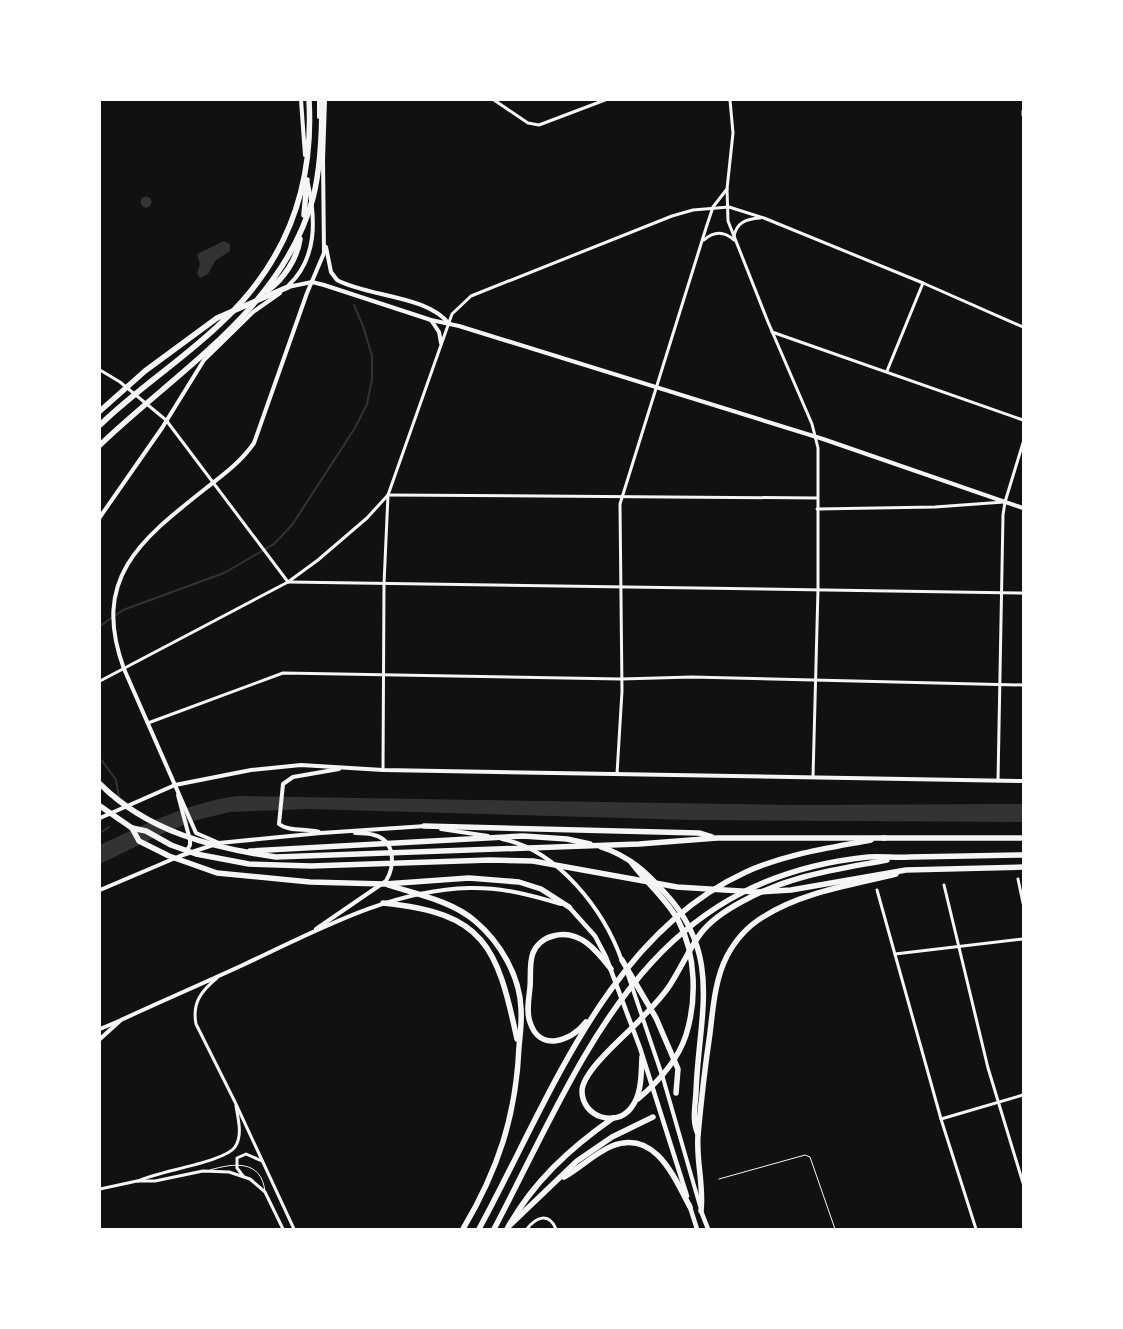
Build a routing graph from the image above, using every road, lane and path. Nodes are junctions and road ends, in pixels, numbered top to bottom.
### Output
1 (301, 100) edge
2 (309, 100) edge
3 (322, 100) edge
4 (494, 100) edge
5 (605, 100) edge
6 (730, 100) edge
7 (1023, 111) edge
8 (1023, 115) edge
9 (307, 180) junction
10 (727, 189) junction
11 (713, 207) junction
12 (729, 207) junction
13 (764, 218) junction
14 (734, 240) junction
15 (703, 241) junction
16 (326, 243) junction
17 (312, 282) junction
18 (923, 283) junction
19 (288, 287) junction
20 (245, 306) junction
21 (431, 320) junction
22 (449, 324) junction
23 (1023, 327) edge
24 (772, 332) junction
25 (441, 342) junction
26 (100, 370) edge
27 (887, 371) junction
28 (656, 388) junction
29 (100, 411) edge
30 (166, 420) junction
31 (1023, 420) edge
32 (100, 425) edge
33 (816, 437) junction
34 (1023, 443) edge
35 (100, 445) edge
36 (213, 484) junction
37 (388, 495) junction
38 (622, 497) junction
39 (818, 498) junction
40 (1005, 502) junction
41 (1023, 508) edge
42 (817, 509) junction
43 (100, 517) edge
44 (288, 582) junction
45 (384, 584) junction
46 (619, 587) junction
47 (818, 589) junction
48 (1023, 593) edge
49 (1003, 594) junction
50 (124, 669) junction
51 (385, 674) junction
52 (621, 679) junction
53 (100, 682) edge
54 (816, 682) junction
55 (1000, 684) junction
56 (1023, 685) edge
57 (148, 723) junction
58 (341, 768) junction
59 (383, 770) junction
60 (617, 774) junction
61 (813, 777) junction
62 (998, 781) junction
63 (1023, 781) edge
64 (100, 784) edge
65 (175, 785) junction
66 (100, 806) edge
67 (100, 818) edge
68 (424, 826) junction
69 (132, 828) junction
70 (336, 832) junction
71 (321, 833) junction
72 (717, 838) junction
73 (885, 838) junction
74 (1023, 838) edge
75 (219, 843) junction
76 (244, 852) junction
77 (1023, 855) edge
78 (180, 856) junction
79 (627, 857) junction
80 (901, 857) junction
81 (1023, 867) edge
82 (918, 869) junction
83 (1018, 879) dead end
84 (385, 884) junction
85 (944, 885) dead end
86 (100, 890) edge
87 (877, 890) dead end
88 (383, 903) junction
89 (1023, 903) edge
90 (569, 906) junction
91 (308, 934) junction
92 (1023, 939) edge
93 (958, 946) junction
94 (895, 954) junction
95 (622, 960) junction
96 (611, 969) junction
97 (222, 974) junction
98 (601, 1003) junction
99 (121, 1020) junction
100 (100, 1029) edge
101 (100, 1040) edge
102 (519, 1049) junction
103 (642, 1057) junction
104 (676, 1092) dead end
105 (1023, 1094) edge
106 (998, 1100) junction
107 (235, 1102) junction
108 (653, 1117) dead end
109 (941, 1119) junction
110 (698, 1134) junction
111 (262, 1162) junction
112 (236, 1164) junction
113 (207, 1171) junction
114 (244, 1177) junction
115 (560, 1179) junction
116 (719, 1179) dead end
117 (137, 1181) junction
118 (1023, 1183) edge
119 (100, 1189) edge
120 (265, 1192) junction
121 (690, 1207) junction
122 (702, 1211) junction
123 (507, 1228) edge
124 (283, 1229) edge
125 (294, 1229) edge
126 (463, 1229) edge
127 (479, 1229) edge
128 (494, 1229) edge
129 (527, 1229) edge
130 (556, 1229) edge
131 (697, 1229) edge
132 (708, 1229) edge
133 (835, 1229) edge
134 (976, 1229) edge

1 - 9 street
2 - 32 highway
3 - 16 street
3 - 35 highway
4 - 5 street
6 - 10 street
7 - 8 street
9 - 19 street
9 - 20 highway
10 - 11 street
10 - 12 street
11 - 12 street
11 - 15 street
11 - 22 street
12 - 13 street
12 - 14 street
13 - 14 street
13 - 18 street
14 - 15 street
14 - 24 street
15 - 28 street
16 - 17 street
16 - 22 street
17 - 19 street
17 - 21 street
17 - 36 street
18 - 23 street
18 - 27 street
19 - 20 highway
19 - 30 street
20 - 29 highway
21 - 22 street
21 - 25 street
22 - 25 street
22 - 28 street
24 - 27 street
24 - 33 street
25 - 37 street
26 - 30 street
27 - 31 street
28 - 33 street
28 - 38 street
30 - 36 street
30 - 43 street
33 - 39 street
33 - 40 street
34 - 40 street
36 - 44 street
36 - 50 street
37 - 38 street
37 - 44 street
37 - 45 street
38 - 39 street
38 - 46 street
39 - 42 street
40 - 41 street
40 - 42 street
40 - 49 street
42 - 47 street
44 - 45 street
44 - 50 street
45 - 46 street
45 - 51 street
46 - 47 street
46 - 52 street
47 - 49 street
47 - 54 street
48 - 49 street
49 - 55 street
50 - 53 street
50 - 57 street
51 - 52 street
51 - 57 street
51 - 59 street
52 - 54 street
52 - 60 street
54 - 55 street
54 - 61 street
55 - 56 street
55 - 62 street
57 - 65 street
58 - 59 street
58 - 65 street
58 - 71 street
59 - 60 street
60 - 61 street
61 - 62 street
62 - 63 street
64 - 76 highway
65 - 67 street
65 - 75 street
65 - 78 street
66 - 69 highway
68 - 70 street
68 - 72 highway
68 - 95 street
69 - 82 highway
69 - 84 highway
70 - 71 street
70 - 91 street
71 - 75 street
72 - 73 highway
72 - 76 highway
73 - 74 highway
73 - 98 highway
75 - 78 street
76 - 79 highway
77 - 80 highway
78 - 86 street
79 - 110 highway
79 - 123 highway
80 - 103 highway
80 - 128 highway
81 - 82 highway
82 - 110 highway
83 - 89 street
84 - 90 highway
84 - 102 highway
85 - 93 street
87 - 94 street
88 - 90 street
88 - 91 street
88 - 102 highway
90 - 96 main road
91 - 97 street
92 - 93 street
93 - 94 street
93 - 106 street
94 - 109 street
95 - 104 highway
95 - 122 street
96 - 98 highway
96 - 103 main road
97 - 99 street
97 - 107 street
98 - 127 highway
99 - 100 street
99 - 101 street
102 - 126 highway
103 - 121 main road
105 - 106 street
106 - 109 street
106 - 118 street
107 - 111 street
107 - 117 street
108 - 115 highway
109 - 134 street
110 - 122 highway
111 - 112 street
111 - 125 street
112 - 113 lane
112 - 114 street
112 - 120 lane
113 - 114 street
113 - 117 street
114 - 120 street
115 - 121 highway
115 - 123 highway
116 - 133 lane
117 - 119 street
120 - 124 street
121 - 131 main road
122 - 132 main road
129 - 130 street

